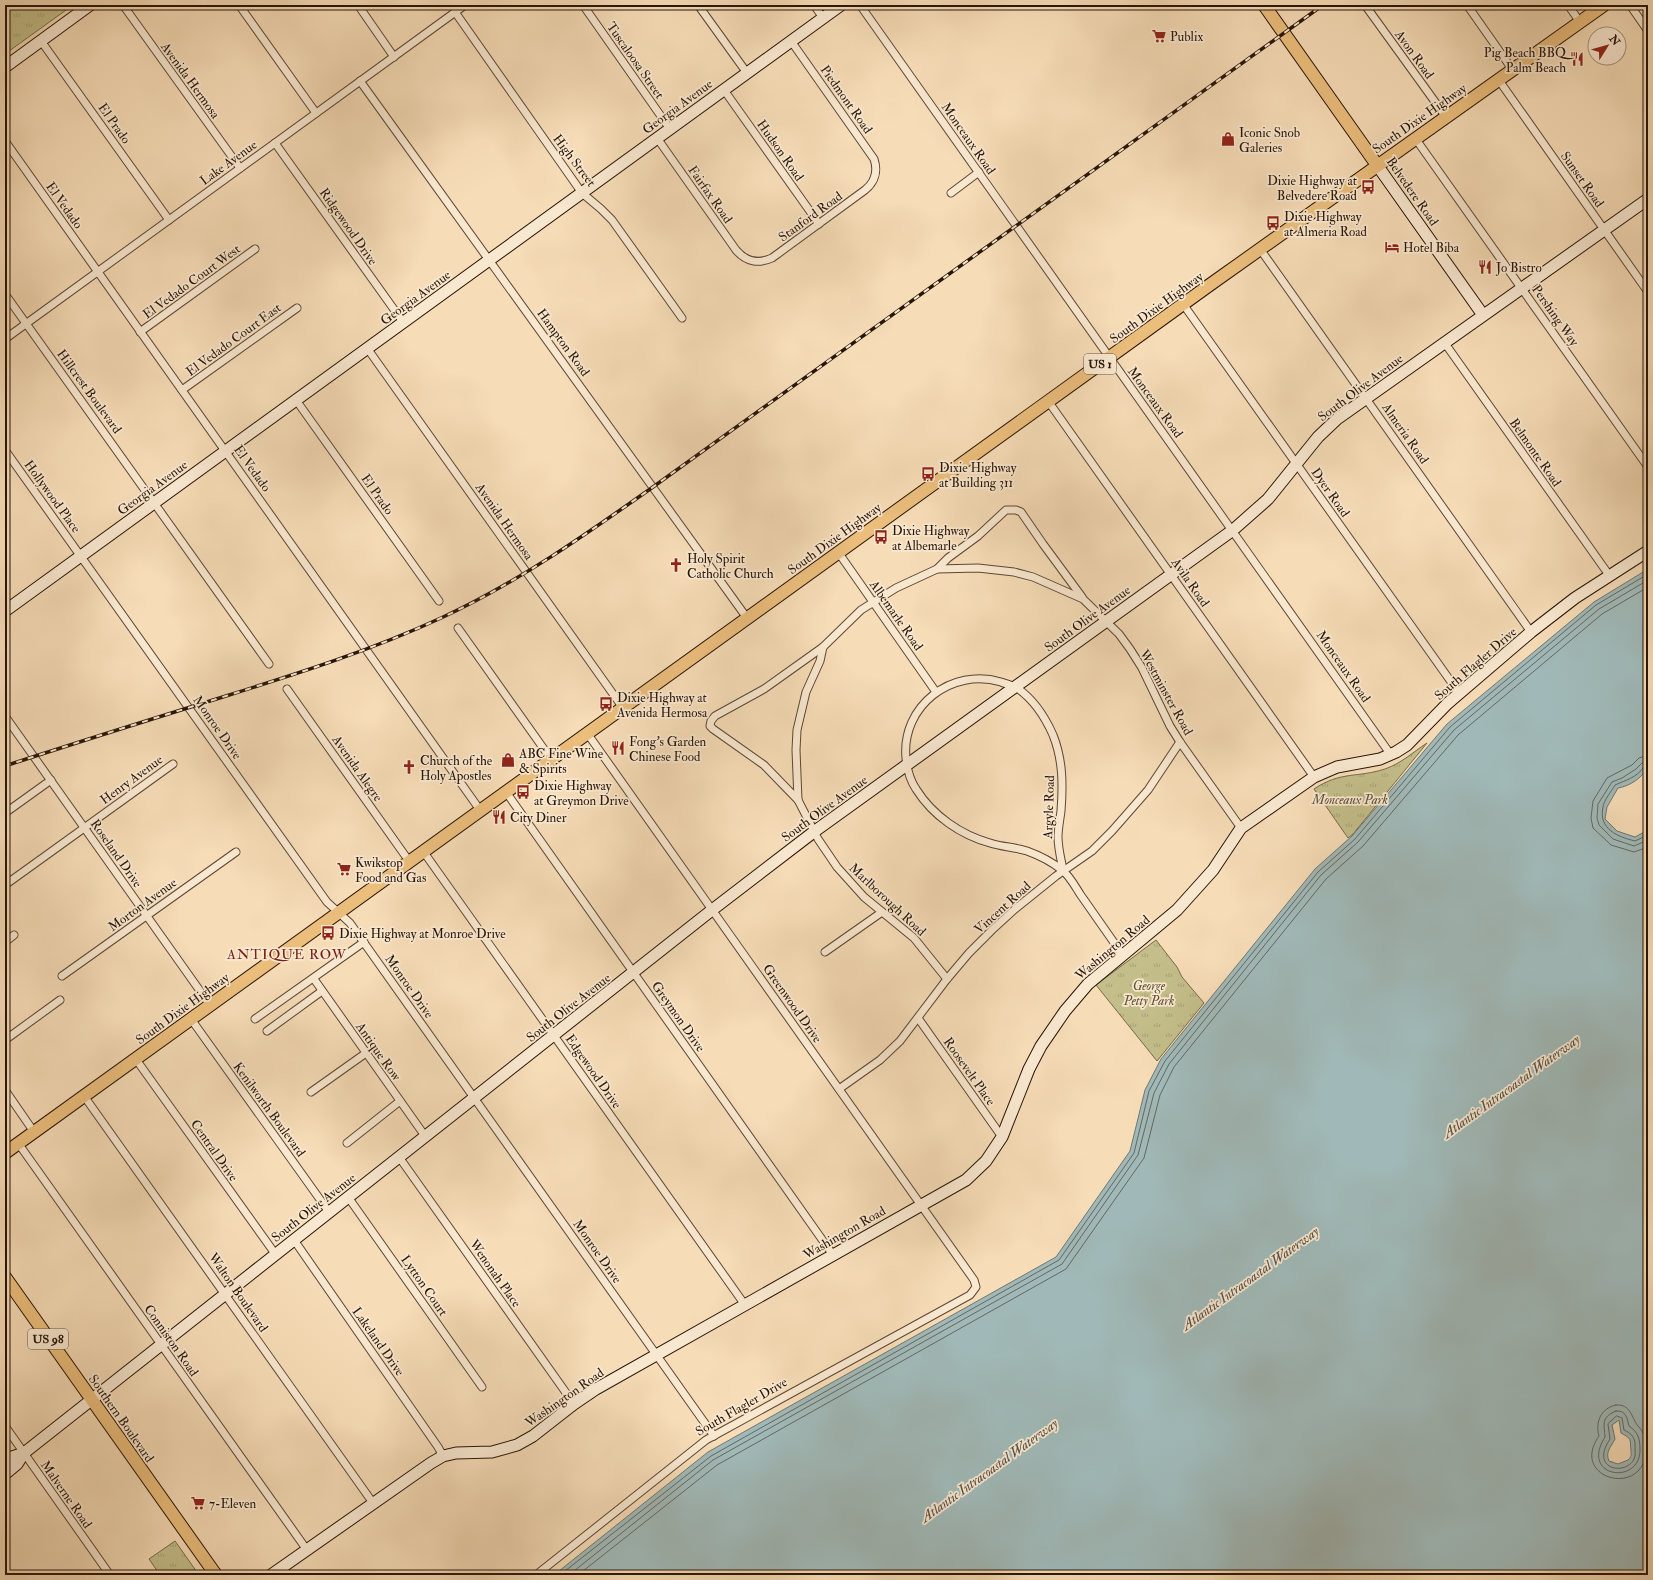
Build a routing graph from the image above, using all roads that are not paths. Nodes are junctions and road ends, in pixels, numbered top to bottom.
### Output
1 (90, 5) edge
2 (123, 5) edge
3 (239, 5) edge
4 (358, 5) edge
5 (465, 5) edge
6 (583, 5) edge
7 (698, 5) edge
8 (814, 5) edge
9 (841, 5) edge
10 (860, 5) edge
11 (1264, 5) edge
12 (1365, 5) edge
13 (1467, 5) edge
14 (1568, 5) edge
15 (1604, 5) edge
16 (1630, 5) edge
17 (455, 12) junction
18 (823, 18) junction
19 (1580, 22) junction
20 (1648, 31) edge
21 (41, 40) junction
22 (791, 41) junction
23 (394, 57) junction
24 (5, 67) edge
25 (1512, 69) junction
26 (747, 74) junction
27 (1498, 79) junction
28 (360, 81) junction
29 (724, 90) junction
30 (316, 113) junction
31 (1446, 117) junction
32 (670, 129) junction
33 (657, 138) junction
34 (1415, 138) junction
35 (5, 141) edge
36 (275, 142) junction
37 (1377, 165) junction
38 (240, 168) junction
39 (979, 172) junction
40 (876, 174) joint
41 (582, 193) junction
42 (951, 193) dead end
43 (1648, 199) edge
44 (169, 220) junction
45 (819, 224) junction
46 (1604, 230) junction
47 (1260, 249) junction
48 (255, 250) dead end
49 (489, 260) junction
50 (748, 260) joint
51 (98, 272) junction
52 (1522, 288) junction
53 (1648, 292) edge
54 (5, 294) edge
55 (1183, 304) junction
56 (297, 308) dead end
57 (1483, 315) junction
58 (682, 318) dead end
59 (403, 322) junction
60 (26, 324) junction
61 (140, 332) junction
62 (5, 339) edge
63 (1444, 342) junction
64 (367, 348) junction
65 (1109, 357) junction
66 (182, 390) junction
67 (1366, 398) junction
68 (296, 400) junction
69 (1048, 401) junction
70 (5, 450) edge
71 (226, 451) junction
72 (1297, 464) junction
73 (1648, 467) edge
74 (154, 502) junction
75 (1233, 530) junction
76 (1648, 551) edge
77 (838, 552) junction
78 (81, 556) junction
79 (937, 569) junction
80 (1171, 574) junction
81 (1609, 575) junction
82 (1083, 599) junction
83 (439, 601) dead end
84 (873, 602) junction
85 (5, 611) edge
86 (747, 618) junction
87 (1106, 621) junction
88 (458, 628) dead end
89 (1531, 632) junction
90 (823, 647) junction
91 (270, 664) dead end
92 (1015, 687) junction
93 (287, 690) dead end
94 (936, 692) junction
95 (1459, 693) junction
96 (623, 708) junction
97 (5, 716) edge
98 (587, 733) junction
99 (1180, 742) junction
100 (1391, 755) junction
101 (551, 759) junction
102 (173, 764) dead end
103 (907, 765) junction
104 (1314, 777) junction
105 (51, 780) junction
106 (506, 792) junction
107 (798, 800) junction
108 (480, 810) junction
109 (5, 813) edge
110 (84, 828) junction
111 (1241, 828) junction
112 (815, 831) junction
113 (423, 851) junction
114 (236, 852) dead end
115 (409, 861) junction
116 (1063, 870) junction
117 (5, 885) edge
118 (712, 910) junction
119 (882, 912) junction
120 (338, 913) junction
121 (147, 916) junction
122 (14, 935) dead end
123 (5, 942) edge
124 (364, 942) junction
125 (825, 952) dead end
126 (1122, 954) junction
127 (633, 973) junction
128 (62, 976) dead end
129 (314, 979) junction
130 (947, 979) junction
131 (322, 991) junction
132 (60, 1000) dead end
133 (210, 1005) junction
134 (918, 1018) junction
135 (191, 1019) junction
136 (255, 1019) dead end
137 (267, 1031) dead end
138 (554, 1035) junction
139 (5, 1040) edge
140 (366, 1052) junction
141 (135, 1058) junction
142 (839, 1089) junction
143 (5, 1090) edge
144 (311, 1092) dead end
145 (84, 1096) junction
146 (475, 1098) junction
147 (400, 1101) junction
148 (34, 1132) junction
149 (425, 1136) junction
150 (1002, 1137) junction
151 (18, 1143) junction
152 (347, 1143) dead end
153 (5, 1153) edge
154 (399, 1157) junction
155 (348, 1197) junction
156 (921, 1205) junction
157 (329, 1212) junction
158 (294, 1240) junction
159 (276, 1255) junction
160 (833, 1255) junction
161 (5, 1277) edge
162 (976, 1287) joint
163 (226, 1294) junction
164 (745, 1305) junction
165 (161, 1345) junction
166 (656, 1355) junction
167 (482, 1387) dead end
168 (92, 1400) junction
169 (574, 1404) junction
170 (5, 1426) edge
171 (714, 1436) junction
172 (24, 1453) junction
173 (444, 1456) junction
174 (5, 1462) edge
175 (5, 1474) edge
176 (373, 1503) junction
177 (307, 1550) junction
178 (5, 1570) edge
179 (8, 1575) edge
180 (110, 1575) edge
181 (216, 1575) edge
182 (271, 1575) edge
183 (536, 1575) edge

1 - 21 street
2 - 38 street, Avenida Hermosa
3 - 30 street
4 - 23 street
5 - 17 street, Lake Avenue
6 - 32 street, Tuscaloosa Street
7 - 26 street
8 - 18 street
9 - 18 street, Georgia Avenue
10 - 39 street, Monceaux Road
11 - 37 main road, Belvedere Road
12 - 31 street, Avon Road
13 - 25 street
14 - 19 street
15 - 19 main road, South Dixie Highway / US 1
16 - 20 street
17 - 23 street, Lake Avenue
17 - 41 street, High Street
18 - 22 street, Georgia Avenue
19 - 25 main road, South Dixie Highway / US 1
21 - 24 street
21 - 44 street, El Prado
22 - 26 street, Georgia Avenue
22 - 40 street, Piedmont Road
23 - 28 street, Lake Avenue
25 - 27 main road, South Dixie Highway / US 1
26 - 29 street, Georgia Avenue
27 - 31 main road, South Dixie Highway / US 1
27 - 46 street, Sunset Road
28 - 30 street, Lake Avenue
28 - 49 street, Hampton Road
29 - 32 street, Georgia Avenue
29 - 45 street, Hudson Road
30 - 36 street, Lake Avenue
31 - 34 main road, South Dixie Highway / US 1
32 - 33 street, Georgia Avenue
33 - 41 street, Georgia Avenue
33 - 50 street, Fairfax Road
34 - 37 main road, South Dixie Highway / US 1
34 - 52 street, Pershing Way
35 - 51 street, El Vedado
36 - 38 street, Lake Avenue
36 - 59 street, Ridgewood Drive
37 - 47 main road, South Dixie Highway / US 1
37 - 57 street, Belvedere Road
38 - 44 street, Lake Avenue
39 - 42 street
39 - 65 street, Monceaux Road
40 - 45 street, Stanford Road
41 - 49 street, Georgia Avenue
41 - 58 street, High Street
43 - 46 street, South Olive Avenue
44 - 51 street, Lake Avenue
45 - 50 street, Stanford Road
46 - 52 street, South Olive Avenue
46 - 53 street, Sunset Road
47 - 55 main road, South Dixie Highway / US 1
47 - 67 street, Almeria Road
48 - 61 street, El Vedado Court West
49 - 59 street, Georgia Avenue
49 - 86 street, Hampton Road
51 - 60 street, Lake Avenue
51 - 61 street, El Vedado
52 - 57 street, South Olive Avenue
52 - 73 street, Pershing Way
54 - 60 street, Hillcrest Boulevard
55 - 65 main road, South Dixie Highway / US 1
55 - 72 street, Dyer Road
56 - 66 street, El Vedado Court East
57 - 63 street, South Olive Avenue
59 - 64 street, Georgia Avenue
60 - 62 street, Lake Avenue
60 - 74 street, Hillcrest Boulevard
61 - 66 street, El Vedado
63 - 67 street, South Olive Avenue
63 - 81 street, Belmonte Road
64 - 68 street, Georgia Avenue
64 - 96 street, Avenida Hermosa
65 - 69 main road, South Dixie Highway / US 1
65 - 75 street, Monceaux Road
66 - 71 street, El Vedado
67 - 72 street, South Olive Avenue
67 - 89 street, Almeria Road
68 - 71 street, Georgia Avenue
68 - 83 street, El Prado
69 - 77 main road, South Dixie Highway / US 1
69 - 80 street, Avila Road
70 - 78 street, Hollywood Place
71 - 74 street, Georgia Avenue
71 - 108 street, El Vedado
72 - 75 street, South Olive Avenue
72 - 95 street, Dyer Road
74 - 78 street, Georgia Avenue
74 - 91 street
75 - 80 street, South Olive Avenue
75 - 100 street, Monceaux Road
76 - 81 street, South Flagler Drive
77 - 84 street, Albemarle Road
77 - 86 main road, South Dixie Highway / US 1
78 - 85 street, Georgia Avenue
78 - 120 street, Monroe Drive
79 - 82 street, Westminster Road
79 - 82 street
79 - 84 street, Westminster Road
80 - 87 street, South Olive Avenue
80 - 104 street, Avila Road
81 - 89 street, South Flagler Drive
82 - 87 street, Westminster Road
84 - 90 street
84 - 94 street, Albemarle Road
86 - 96 main road, South Dixie Highway / US 1
87 - 92 street, South Olive Avenue
87 - 99 street, Westminster Road
88 - 101 street
89 - 95 street, South Flagler Drive
90 - 107 street, Marlborough Road
90 - 107 street
92 - 94 street
92 - 103 street, South Olive Avenue
92 - 116 street, Argyle Road
93 - 115 street, Avenida Alegre
94 - 103 street
95 - 100 street, South Flagler Drive
96 - 98 main road, South Dixie Highway / US 1
97 - 105 street, Roseland Drive
98 - 101 main road, South Dixie Highway / US 1
98 - 118 street, Greenwood Drive
99 - 111 street, Westminster Road
99 - 116 street, Vincent Road
100 - 104 street, South Flagler Drive
101 - 106 main road, South Dixie Highway / US 1
102 - 110 street, Henry Avenue
103 - 112 street, South Olive Avenue
103 - 116 street
104 - 111 street, Washington Road
105 - 109 street
105 - 110 street, Roseland Drive
106 - 108 main road, South Dixie Highway / US 1
106 - 127 street, Greymon Drive
107 - 112 street, Marlborough Road
108 - 113 main road, South Dixie Highway / US 1
110 - 117 street, Henry Avenue
110 - 121 street, Roseland Drive
111 - 126 street, Washington Road
112 - 118 street, South Olive Avenue
112 - 119 street, Marlborough Road
113 - 115 main road, South Dixie Highway / US 1
113 - 138 street, Edgewood Drive
114 - 121 street, Morton Avenue
115 - 120 main road, South Dixie Highway / US 1
116 - 126 street
116 - 130 street, Vincent Road
118 - 127 street, South Olive Avenue
118 - 142 street, Greenwood Drive
119 - 125 street
119 - 130 street, Marlborough Road
120 - 124 street, Monroe Drive
120 - 133 main road, South Dixie Highway / US 1
121 - 128 street, Morton Avenue
121 - 133 street, Roseland Drive
122 - 123 street
124 - 129 street
124 - 146 street, Monroe Drive
126 - 150 street, Washington Road
127 - 138 street, South Olive Avenue
127 - 160 street, Greymon Drive
129 - 131 street, Antique Row
129 - 136 street
130 - 134 street, Vincent Road
131 - 137 street
131 - 140 street, Antique Row
132 - 139 street
133 - 135 main road, South Dixie Highway / US 1
134 - 142 street, Vincent Road
134 - 150 street, Roosevelt Place
135 - 141 main road, South Dixie Highway / US 1
135 - 157 street, Kenilworth Boulevard
138 - 146 street, South Olive Avenue
138 - 164 street, Edgewood Drive
140 - 144 street
140 - 147 street, Antique Row
141 - 145 main road, South Dixie Highway / US 1
141 - 159 street, Central Drive
142 - 156 street, Greenwood Drive
143 - 148 street
145 - 148 main road, South Dixie Highway / US 1
145 - 163 street, Walton Boulevard
146 - 149 street, South Olive Avenue
146 - 166 street, Monroe Drive
147 - 149 street, Antique Row
147 - 152 street
148 - 151 main road, South Dixie Highway / US 1
149 - 154 street, South Olive Avenue
150 - 156 street, Washington Road
151 - 153 main road, South Dixie Highway / US 1
151 - 165 street, Conniston Road
154 - 155 street, South Olive Avenue
154 - 169 street, Wenonah Place
155 - 157 street, South Olive Avenue
155 - 167 street, Lytton Court
156 - 160 street, Washington Road
156 - 162 street, Greenwood Drive
157 - 158 street, South Olive Avenue
158 - 159 street, South Olive Avenue
158 - 173 street, Lakeland Drive
159 - 163 street, South Olive Avenue
160 - 164 street, Washington Road
161 - 168 main road, Southern Boulevard / US 98
162 - 171 street, South Flagler Drive
163 - 165 street, South Olive Avenue
163 - 176 street, Walton Boulevard
164 - 166 street, Washington Road
165 - 168 street, South Olive Avenue
165 - 177 street, Conniston Road
166 - 169 street, Washington Road
166 - 171 street, Monroe Drive
168 - 172 street, South Olive Avenue
168 - 181 main road, Southern Boulevard / US 98
169 - 173 street, Washington Road
170 - 172 street, Malverne Road
171 - 183 street, South Flagler Drive
172 - 174 street, South Olive Avenue
172 - 175 street, South Olive Avenue
172 - 180 street, Malverne Road
173 - 176 street, Washington Road
176 - 177 street, Washington Road
177 - 182 street, Washington Road
178 - 179 street

